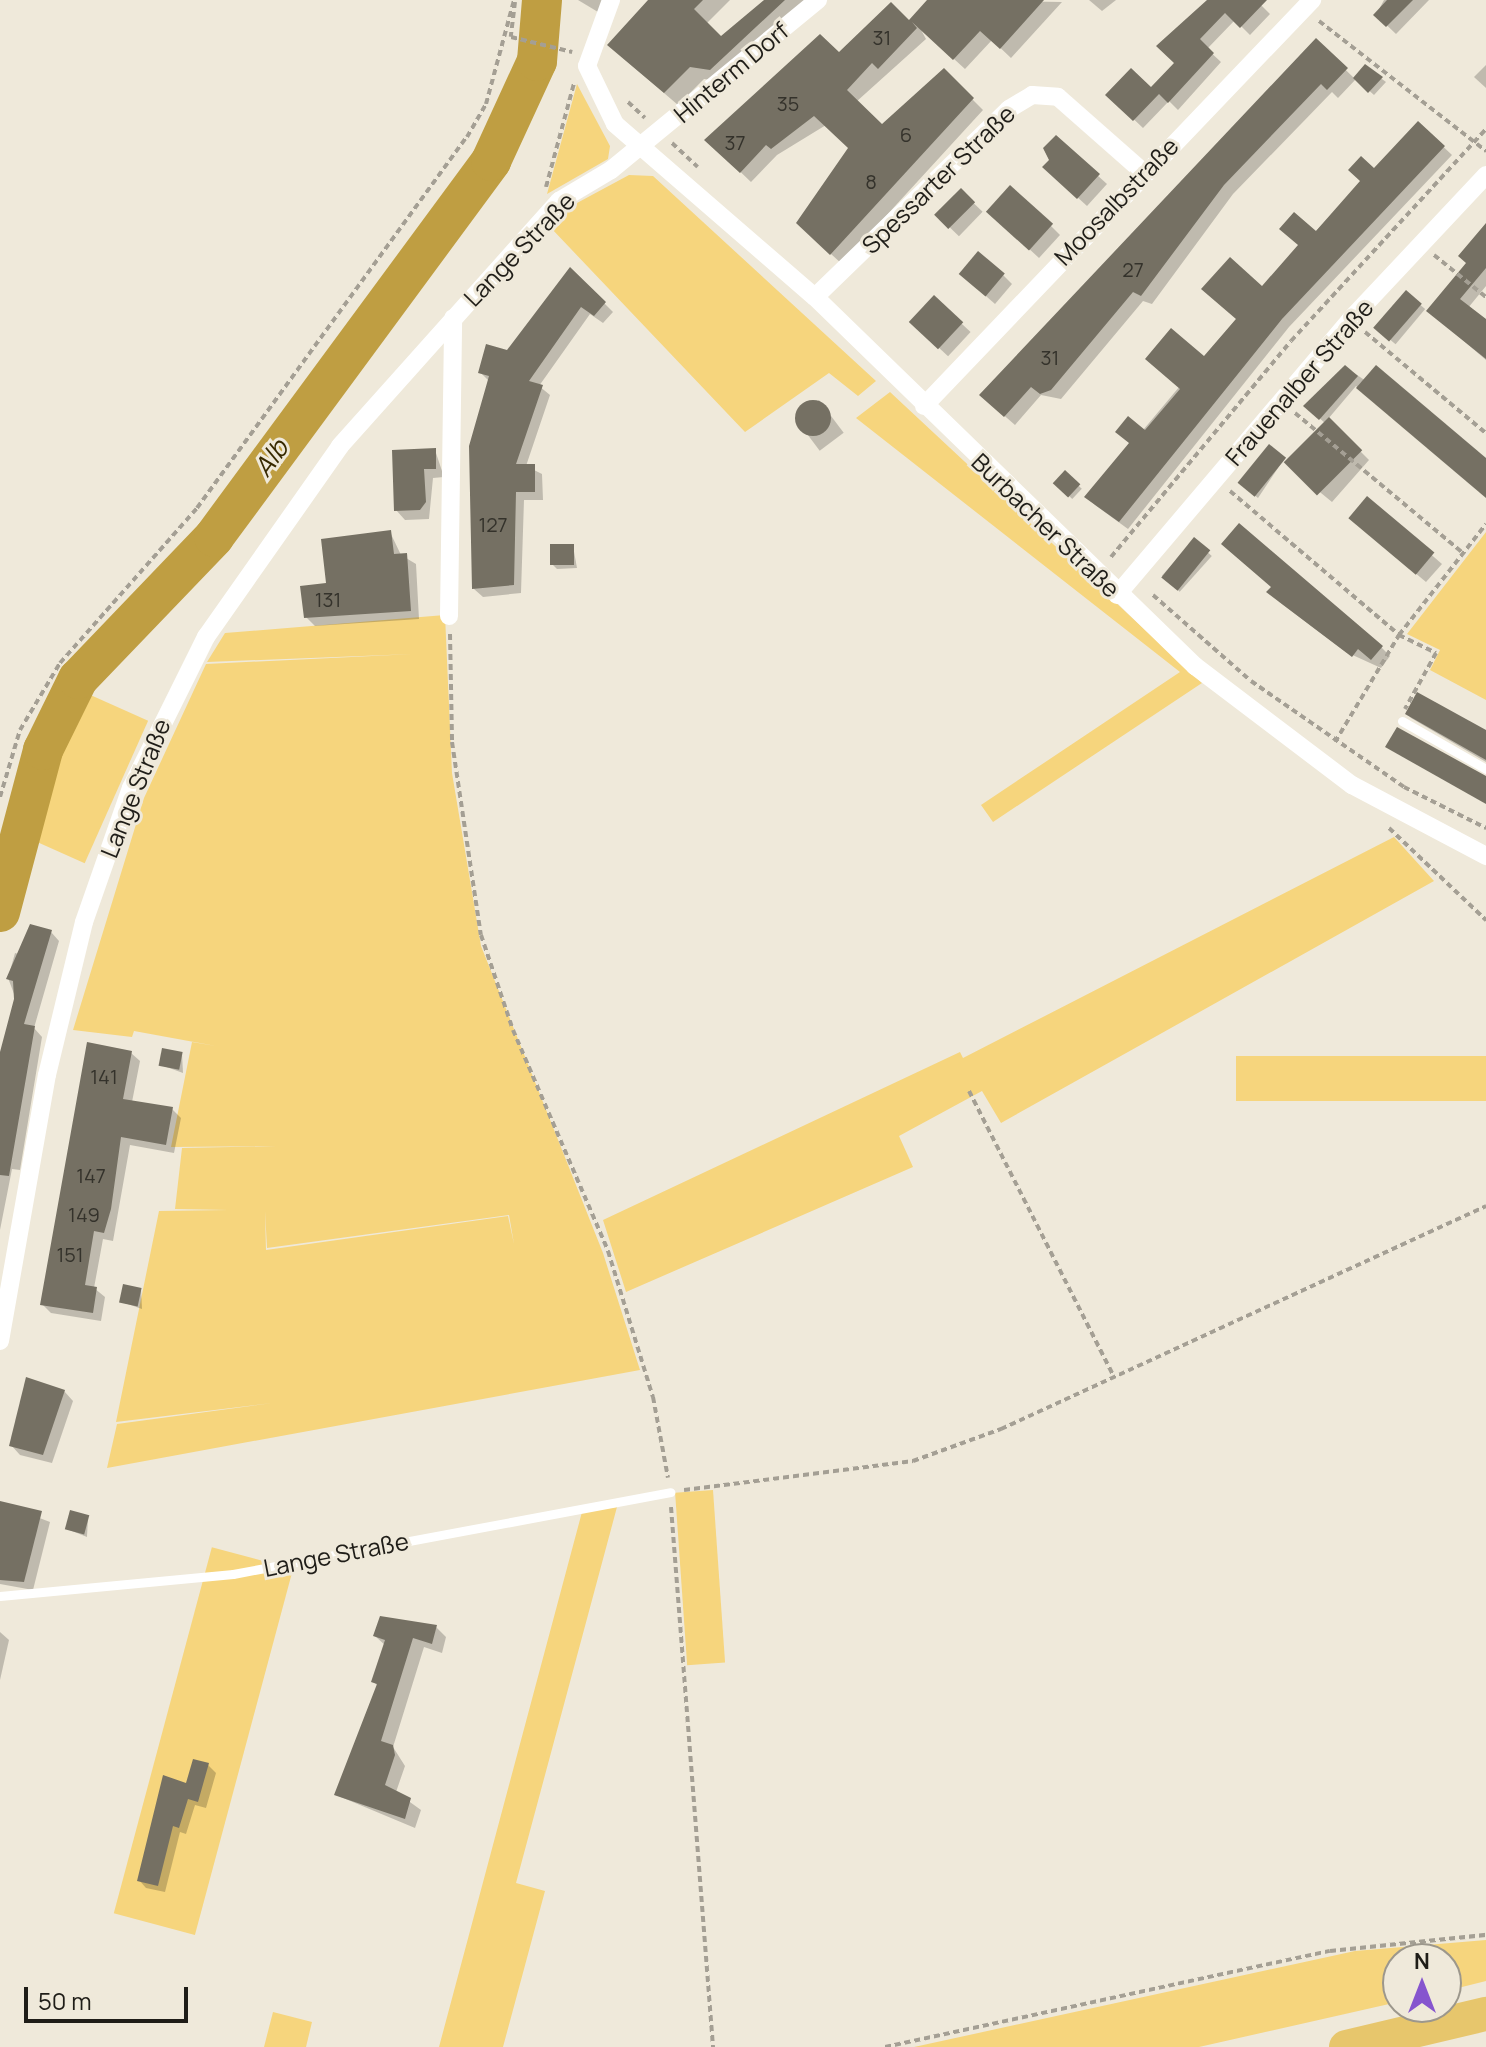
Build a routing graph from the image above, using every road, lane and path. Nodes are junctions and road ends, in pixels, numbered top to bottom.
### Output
1 (515, 0) edge
2 (611, 0) edge
3 (818, 0) edge
4 (1308, 4) edge
5 (566, 50) dead end
6 (587, 66) junction
7 (618, 94) dead end
8 (1486, 129) edge
9 (660, 131) junction
10 (1474, 141) junction
11 (644, 144) junction
12 (1486, 151) edge
13 (1142, 171) junction
14 (704, 173) dead end
15 (1486, 175) edge
16 (544, 217) junction
17 (1420, 244) junction
18 (815, 297) junction
19 (1486, 297) edge
20 (453, 318) junction
21 (1350, 320) junction
22 (1280, 402) junction
23 (924, 406) junction
24 (1486, 433) edge
25 (1216, 479) junction
26 (1486, 524) edge
27 (1100, 546) dead end
28 (1463, 553) junction
29 (1110, 557) junction
30 (1133, 577) junction
31 (1117, 595) junction
32 (449, 616) joint
33 (1399, 635) junction
34 (1402, 721) joint
35 (1336, 740) junction
36 (1321, 764) junction
37 (1486, 769) edge
38 (0, 797) edge
39 (1382, 821) dead end
40 (1486, 828) edge
41 (1486, 856) edge
42 (1486, 920) edge
43 (969, 1091) dead end
44 (1486, 1206) edge
45 (0, 1341) edge
46 (1114, 1377) junction
47 (670, 1492) junction
48 (0, 1596) edge
49 (1486, 1935) edge
50 (1486, 2014) edge
51 (713, 2047) edge
52 (885, 2047) edge
53 (1346, 2047) edge

1 - 5 path
1 - 38 path
2 - 6 street
3 - 9 street, Hinterm Dorf
4 - 10 path
4 - 13 street, Moosalbstraße
6 - 11 street
6 - 16 path
7 - 9 path
8 - 10 path
9 - 11 street, Hinterm Dorf
9 - 14 path
10 - 12 path
10 - 29 path
11 - 16 street, Lange Straße
11 - 18 street, Burbacher Straße
13 - 18 street, Spessarter Straße
13 - 23 street, Moosalbstraße
15 - 17 street, Frauenalber Straße
16 - 20 street, Lange Straße
17 - 19 path
17 - 21 street, Frauenalber Straße
18 - 23 street, Burbacher Straße
20 - 32 street, Lange Straße
20 - 45 street, Lange Straße
21 - 22 street, Frauenalber Straße
21 - 24 path
22 - 25 street, Frauenalber Straße
22 - 28 path
23 - 31 street, Burbacher Straße
25 - 30 street, Frauenalber Straße
25 - 33 path
26 - 28 path
27 - 29 path
28 - 33 path
29 - 30 path
30 - 31 street, Frauenalber Straße
30 - 35 path
31 - 36 street, Burbacher Straße
32 - 47 path
33 - 34 path
33 - 35 path
34 - 37 lane
35 - 36 path
35 - 40 path
36 - 41 street, Burbacher Straße
39 - 42 path
43 - 46 path
44 - 46 path
46 - 47 path
47 - 48 lane, Lange Straße
47 - 51 path
49 - 52 path
50 - 53 highway

